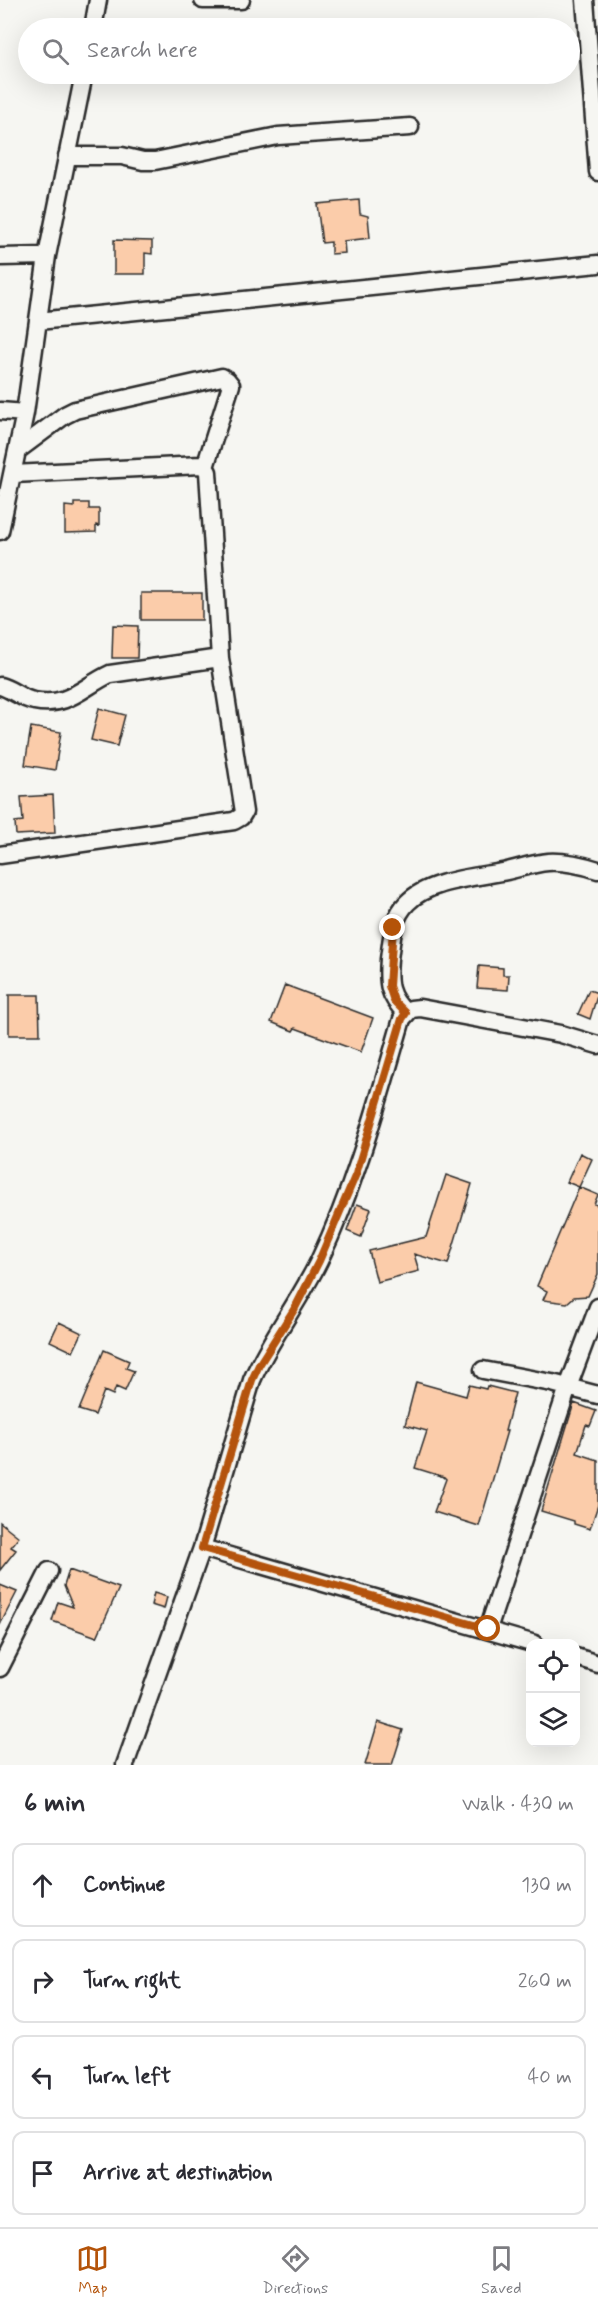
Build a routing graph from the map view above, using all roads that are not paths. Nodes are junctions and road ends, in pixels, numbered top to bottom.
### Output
1 (203, 0) edge
2 (241, 0) edge
3 (585, 0) edge
4 (102, 1) edge
5 (96, 18) edge
6 (82, 84) edge
7 (410, 127) dead end
8 (67, 156) junction
9 (598, 172) edge
10 (47, 256) junction
11 (0, 257) edge
12 (598, 264) edge
13 (38, 321) junction
14 (0, 411) edge
15 (25, 413) junction
16 (18, 450) junction
17 (206, 467) junction
18 (13, 474) junction
19 (0, 531) edge
20 (220, 658) junction
21 (0, 686) edge
22 (0, 855) edge
23 (598, 870) edge
24 (406, 1013) junction
25 (598, 1045) edge
26 (598, 1307) edge
27 (483, 1370) dead end
28 (568, 1387) junction
29 (598, 1395) edge
30 (202, 1548) junction
31 (49, 1571) dead end
32 (488, 1629) junction
33 (526, 1641) edge
34 (580, 1658) edge
35 (598, 1664) edge
36 (0, 1668) edge
37 (125, 1765) edge

1 - 2 street
3 - 9 street
4 - 5 street
6 - 8 street
7 - 8 street
8 - 10 street
10 - 11 street
10 - 13 street
12 - 13 street
13 - 15 street
14 - 15 street
15 - 16 street
16 - 17 street
16 - 18 street
17 - 18 street
17 - 20 street
18 - 19 street
20 - 21 street
20 - 22 street
23 - 24 street
24 - 25 street
24 - 30 street
26 - 28 street
27 - 28 street
28 - 29 street
28 - 32 street
30 - 32 street
30 - 37 street
31 - 36 street
32 - 33 street
34 - 35 street

